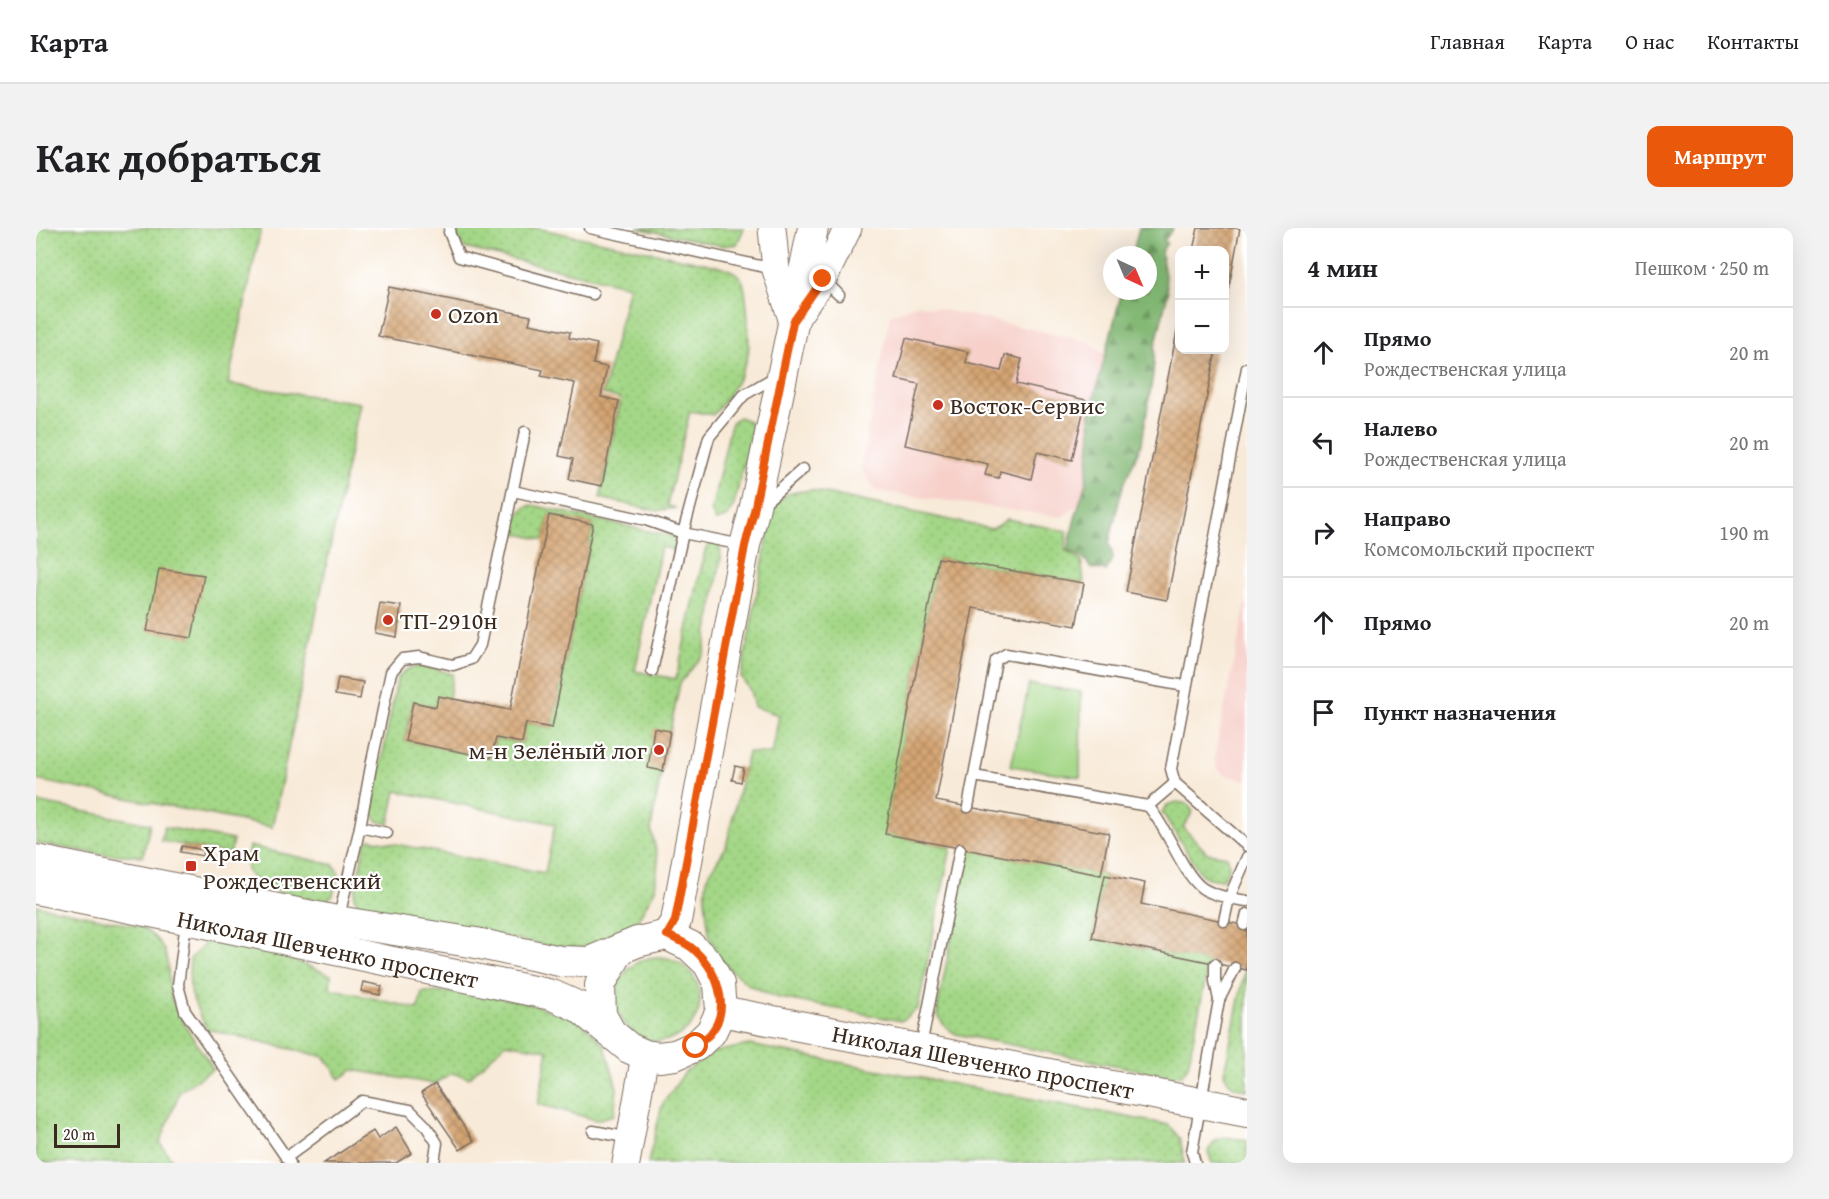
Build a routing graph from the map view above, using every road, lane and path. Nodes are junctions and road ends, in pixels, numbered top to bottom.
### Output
1 (450, 228) edge
2 (590, 228) edge
3 (772, 228) edge
4 (813, 228) edge
5 (848, 228) edge
6 (776, 270) junction
7 (593, 294) dead end
8 (793, 322) junction
9 (1247, 368) edge
10 (783, 372) junction
11 (525, 432) dead end
12 (803, 469) dead end
13 (513, 490) junction
14 (754, 511) junction
15 (683, 533) junction
16 (745, 546) junction
17 (652, 671) dead end
18 (1185, 686) junction
19 (974, 776) junction
20 (1175, 783) junction
21 (1148, 806) junction
22 (968, 807) dead end
23 (360, 827) junction
24 (387, 833) dead end
25 (1247, 846) edge
26 (960, 849) dead end
27 (1247, 857) edge
28 (36, 860) edge
29 (36, 889) edge
30 (1229, 898) junction
31 (1247, 901) edge
32 (186, 919) junction
33 (338, 921) junction
34 (1224, 921) dead end
35 (667, 935) junction
36 (619, 951) junction
37 (1215, 963) dead end
38 (1235, 968) dead end
39 (1219, 1000) junction
40 (721, 1011) junction
41 (611, 1033) junction
42 (921, 1049) junction
43 (645, 1055) junction
44 (1202, 1103) junction
45 (1247, 1112) edge
46 (593, 1131) dead end
47 (628, 1150) edge
48 (288, 1161) edge
49 (434, 1163) edge
50 (1196, 1163) edge

1 - 7 lane
2 - 6 lane
3 - 6 street
4 - 8 main road
5 - 8 street
6 - 8 street
8 - 10 main road
9 - 18 lane
10 - 14 main road
10 - 15 lane
11 - 13 lane
12 - 14 lane
13 - 15 lane
13 - 23 lane
14 - 16 main road
15 - 16 lane
15 - 17 lane
16 - 35 main road
18 - 19 lane
18 - 20 lane
19 - 21 lane
19 - 22 lane
20 - 21 lane
20 - 25 lane
21 - 30 lane
23 - 24 lane
23 - 33 lane
26 - 42 lane
27 - 30 lane
28 - 33 main road, Николая Шевченко проспект
29 - 32 main road, Николая Шевченко проспект
30 - 31 lane
30 - 34 lane
32 - 41 main road, Николая Шевченко проспект
32 - 48 lane
33 - 36 main road, Николая Шевченко проспект
35 - 36 main road
35 - 40 main road
36 - 41 main road
37 - 39 lane
38 - 39 lane
39 - 44 lane
40 - 42 main road, Николая Шевченко проспект
40 - 43 main road
41 - 43 main road
42 - 44 main road, Николая Шевченко проспект
43 - 47 street
44 - 45 main road, Николая Шевченко проспект
44 - 50 lane
46 - 47 lane
48 - 49 lane

